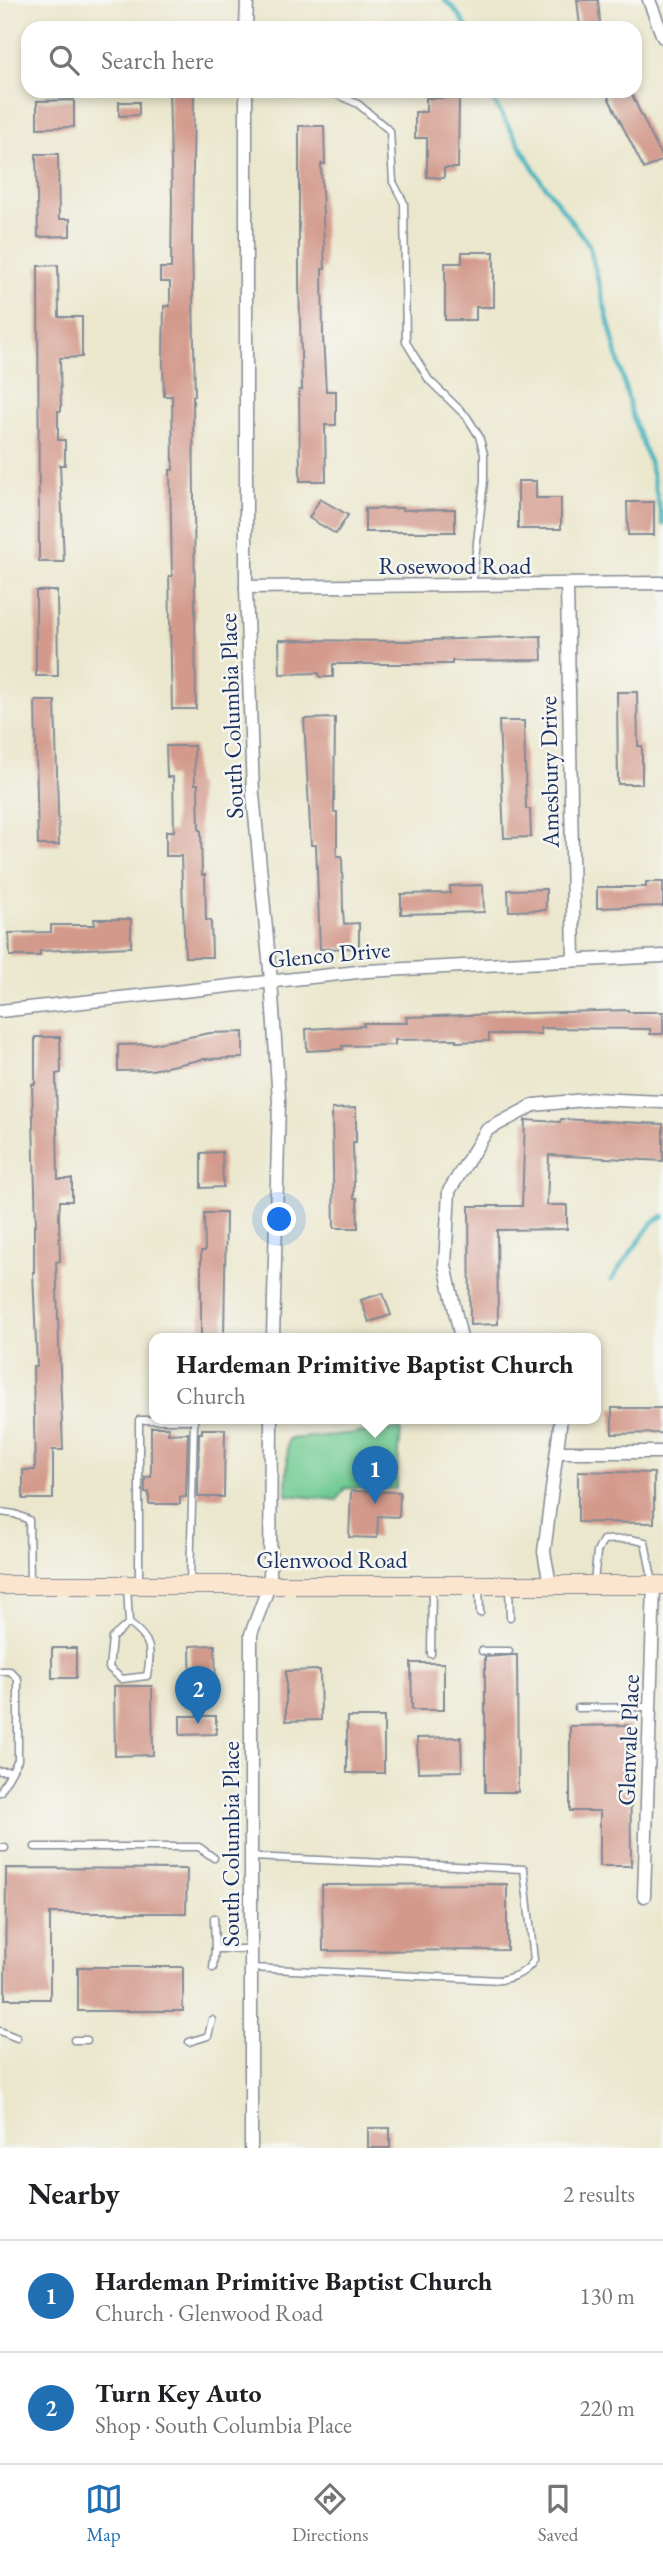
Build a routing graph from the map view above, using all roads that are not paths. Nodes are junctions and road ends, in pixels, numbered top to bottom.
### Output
1 (247, 0) edge
2 (649, 0) edge
3 (246, 21) edge
4 (663, 37) edge
5 (246, 98) edge
6 (345, 98) edge
7 (663, 583) edge
8 (567, 585) junction
9 (472, 586) junction
10 (246, 587) junction
11 (663, 956) edge
12 (574, 959) junction
13 (271, 980) junction
14 (0, 1011) edge
15 (663, 1102) edge
16 (273, 1333) edge
17 (460, 1333) edge
18 (149, 1420) edge
19 (194, 1424) edge
20 (271, 1424) edge
21 (560, 1424) edge
22 (556, 1451) junction
23 (663, 1452) edge
24 (0, 1512) edge
25 (270, 1583) junction
26 (133, 1584) junction
27 (190, 1584) junction
28 (432, 1584) junction
29 (479, 1584) junction
30 (509, 1584) junction
31 (550, 1584) junction
32 (594, 1584) junction
33 (0, 1585) edge
34 (30, 1585) junction
35 (658, 1585) edge
36 (480, 1613) dead end
37 (510, 1618) dead end
38 (129, 1623) junction
39 (657, 1644) edge
40 (482, 1651) dead end
41 (509, 1651) dead end
42 (431, 1654) dead end
43 (0, 1671) edge
44 (650, 1707) junction
45 (578, 1709) dead end
46 (11, 1771) junction
47 (0, 1772) edge
48 (0, 1792) edge
49 (34, 1847) dead end
50 (251, 1857) junction
51 (214, 1858) dead end
52 (644, 1896) dead end
53 (214, 1919) dead end
54 (215, 1949) junction
55 (251, 1949) junction
56 (213, 1968) dead end
57 (251, 1968) junction
58 (212, 2020) dead end
59 (0, 2031) edge
60 (17, 2038) dead end
61 (74, 2040) dead end
62 (87, 2040) dead end
63 (189, 2042) dead end
64 (251, 2148) edge

1 - 3 street
2 - 4 street
5 - 10 street, South Columbia Place
6 - 9 lane
7 - 8 street, Rosewood Road
8 - 9 street, Rosewood Road
8 - 12 street, Amesbury Drive
9 - 10 street, Rosewood Road
10 - 13 street, South Columbia Place
11 - 12 street, Glenco Drive
12 - 13 street, Glenco Drive
13 - 14 street, Glenco Drive
13 - 16 street, South Columbia Place
15 - 17 street
18 - 26 lane
19 - 27 lane
20 - 25 street, South Columbia Place
21 - 22 street
22 - 23 street
22 - 31 street
24 - 34 lane
25 - 27 main road, Glenwood Road
25 - 28 main road, Glenwood Road
25 - 50 street, South Columbia Place
26 - 27 main road, Glenwood Road
26 - 34 main road, Glenwood Road
26 - 38 lane
28 - 29 main road, Glenwood Road
28 - 42 lane
29 - 30 main road, Glenwood Road
29 - 36 lane
30 - 31 main road, Glenwood Road
30 - 37 lane
31 - 32 main road, Glenwood Road
32 - 35 main road, Glenwood Road
32 - 35 lane
33 - 34 main road, Glenwood Road
35 - 39 street, Glenvale Place
38 - 38 lane
39 - 44 street, Glenvale Place
40 - 41 lane
43 - 46 lane
44 - 45 lane
44 - 52 street, Glenvale Place
46 - 47 lane
46 - 48 lane
49 - 51 lane
50 - 55 street, South Columbia Place
50 - 57 lane
53 - 54 lane
54 - 55 lane
54 - 56 lane
55 - 57 street, South Columbia Place
57 - 64 street, South Columbia Place
58 - 63 lane
59 - 60 lane
61 - 62 lane

